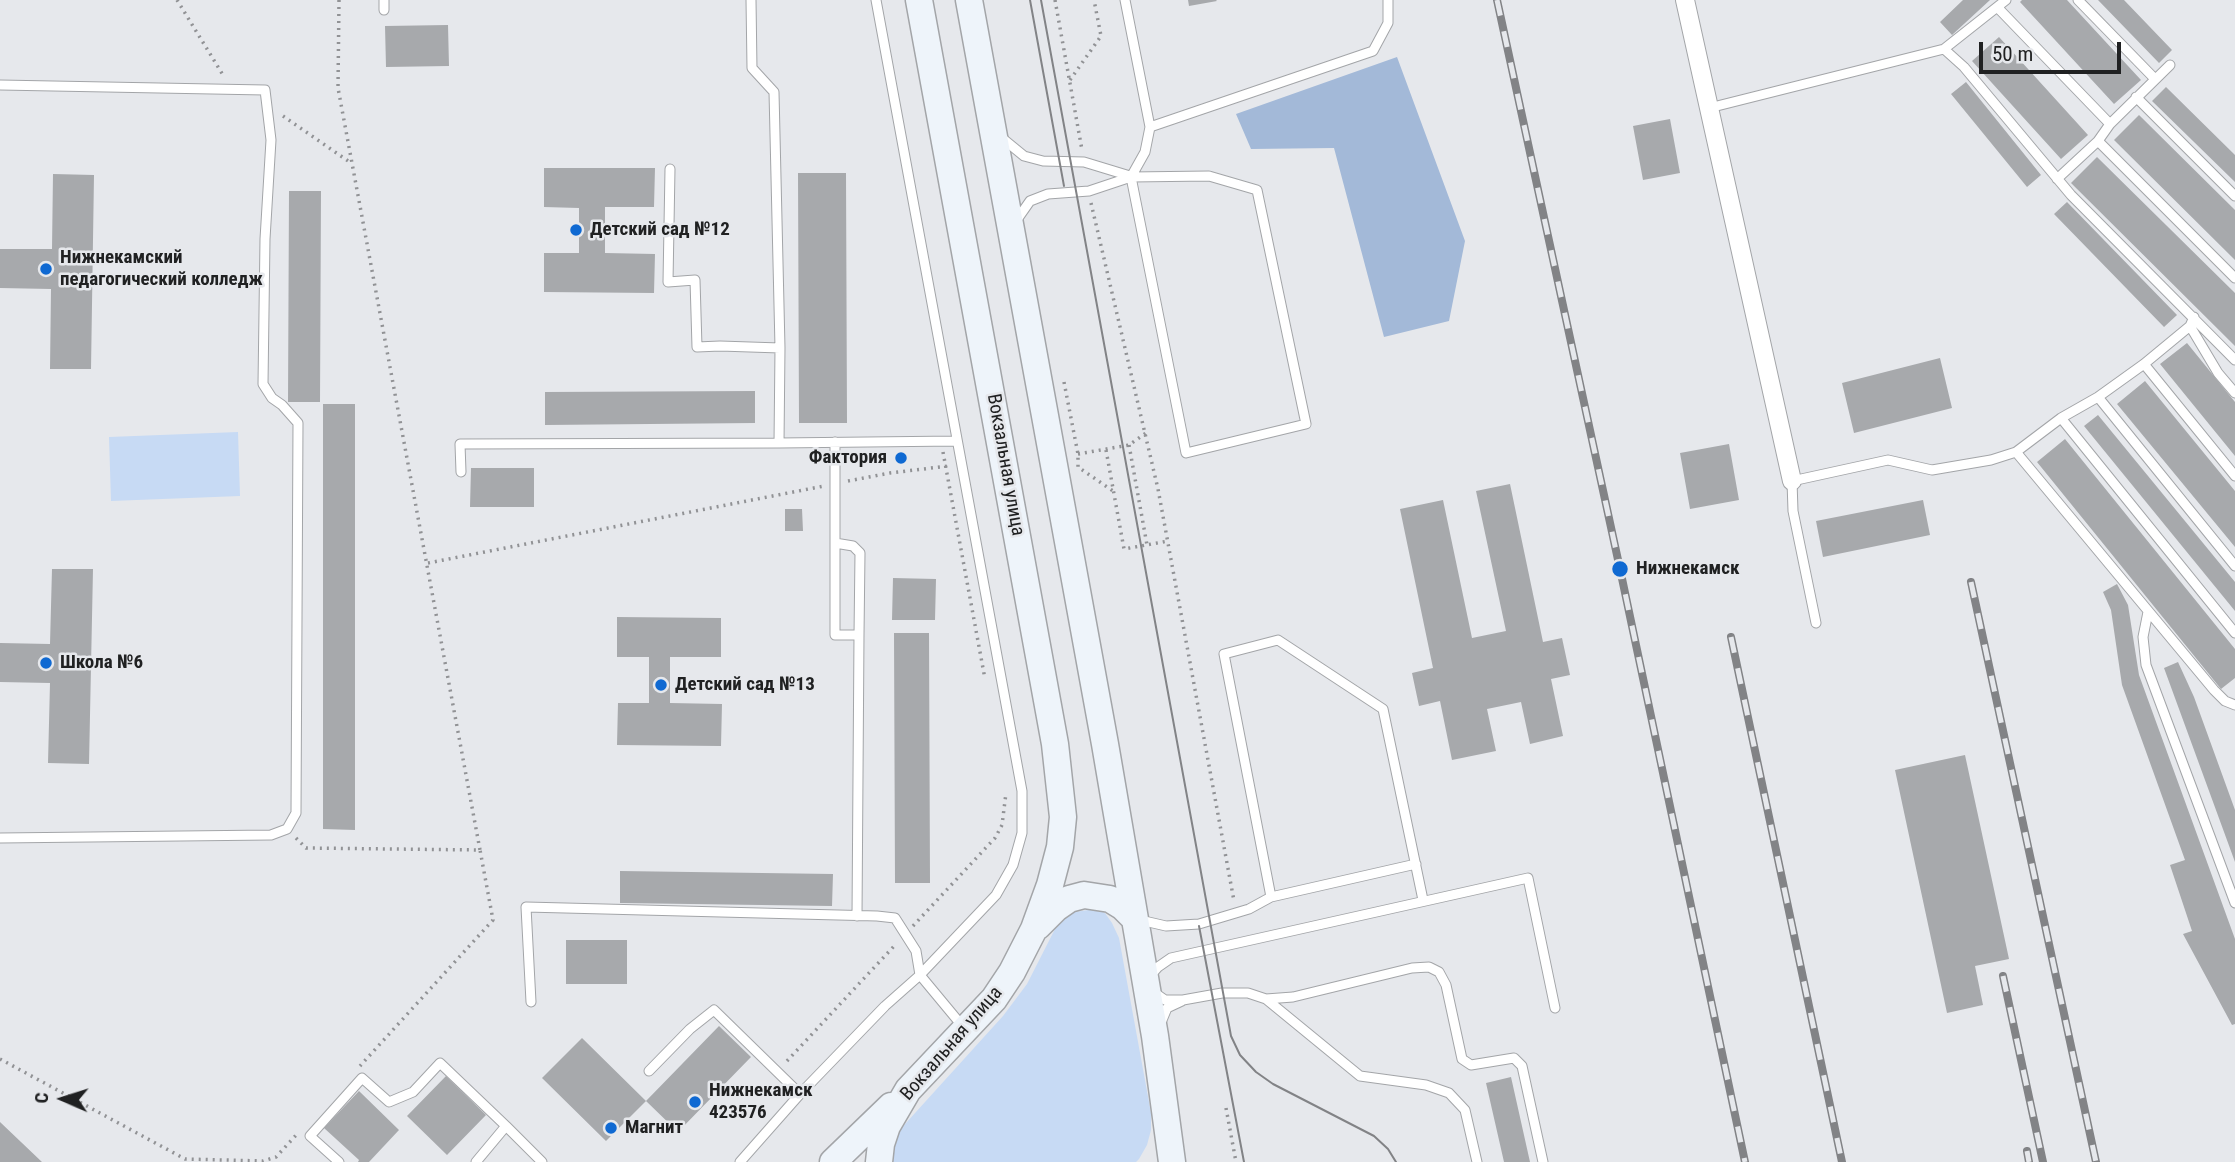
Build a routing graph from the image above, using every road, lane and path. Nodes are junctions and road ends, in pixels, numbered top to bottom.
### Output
1 (177, 0) edge
2 (339, 0) edge
3 (751, 0) edge
4 (876, 0) edge
5 (919, 0) edge
6 (969, 0) edge
7 (1055, 0) edge
8 (1094, 0) edge
9 (1125, 0) edge
10 (1388, 0) edge
11 (1685, 0) edge
12 (2006, 0) edge
13 (2078, 0) edge
14 (1998, 8) junction
15 (1944, 49) junction
16 (2169, 65) dead end
17 (2155, 79) junction
18 (1070, 80) junction
19 (0, 86) edge
20 (232, 89) junction
21 (2136, 97) junction
22 (267, 104) junction
23 (1709, 108) junction
24 (2110, 124) junction
25 (992, 127) junction
26 (1150, 127) junction
27 (2098, 141) junction
28 (1084, 162) junction
29 (353, 164) junction
30 (670, 169) dead end
31 (1132, 177) junction
32 (2057, 179) junction
33 (1089, 191) junction
34 (2235, 196) edge
35 (1011, 230) junction
36 (2235, 278) edge
37 (2192, 322) junction
38 (780, 348) junction
39 (2235, 360) edge
40 (2144, 364) junction
41 (1064, 382) dead end
42 (2235, 393) edge
43 (2098, 397) junction
44 (2061, 418) junction
45 (1146, 433) junction
46 (941, 441) junction
47 (956, 441) junction
48 (835, 442) junction
49 (779, 443) junction
50 (1129, 445) junction
51 (1106, 450) junction
52 (2016, 452) junction
53 (1078, 454) junction
54 (946, 466) junction
55 (961, 471) junction
56 (461, 472) dead end
57 (2235, 476) edge
58 (1792, 481) junction
59 (836, 484) junction
60 (1113, 491) junction
61 (1168, 541) junction
62 (835, 543) junction
63 (1147, 545) junction
64 (428, 563) junction
65 (2235, 566) edge
66 (2148, 612) junction
67 (1816, 623) dead end
68 (2235, 633) edge
69 (859, 635) junction
70 (987, 688) dead end
71 (2235, 705) edge
72 (1007, 791) dead end
73 (287, 829) junction
74 (0, 838) edge
75 (480, 850) junction
76 (1416, 864) junction
77 (1271, 897) junction
78 (1423, 900) junction
79 (2235, 903) edge
80 (1237, 914) junction
81 (857, 916) junction
82 (1134, 918) junction
83 (1034, 929) junction
84 (905, 934) junction
85 (920, 975) junction
86 (1146, 984) junction
87 (1266, 999) junction
88 (1183, 1000) junction
89 (531, 1002) dead end
90 (1555, 1008) dead end
91 (965, 1030) junction
92 (1155, 1036) junction
93 (0, 1059) edge
94 (649, 1071) dead end
95 (778, 1071) junction
96 (352, 1074) dead end
97 (908, 1090) junction
98 (800, 1094) junction
99 (1226, 1108) dead end
100 (1168, 1119) junction
101 (304, 1126) dead end
102 (506, 1126) junction
103 (339, 1162) edge
104 (475, 1162) edge
105 (542, 1162) edge
106 (740, 1162) edge
107 (833, 1162) edge
108 (879, 1162) edge
109 (1156, 1162) edge
110 (1172, 1162) edge
111 (1236, 1162) edge
112 (1477, 1162) edge
113 (1543, 1162) edge

1 - 20 path
2 - 29 path
3 - 38 lane
4 - 47 lane
5 - 83 main road, Вокзальная улица
6 - 25 main road
7 - 18 path
8 - 18 path
9 - 26 lane
10 - 26 lane
11 - 23 street
12 - 14 lane
13 - 17 lane
14 - 15 lane
14 - 24 lane
15 - 23 lane
15 - 32 lane
16 - 17 lane
17 - 21 lane
18 - 28 path
19 - 20 lane
20 - 22 lane
21 - 24 lane
21 - 34 lane
22 - 29 path
22 - 73 lane
23 - 58 street
24 - 27 lane
25 - 28 lane
25 - 35 main road
26 - 31 lane
27 - 32 lane
27 - 36 lane
28 - 31 lane
29 - 64 path
30 - 38 lane
31 - 31 lane
31 - 33 lane
32 - 37 lane
33 - 35 lane
33 - 45 path
35 - 82 main road
37 - 39 lane
37 - 40 lane
37 - 42 lane
38 - 49 lane
40 - 43 lane
40 - 57 lane
41 - 53 path
43 - 44 lane
43 - 65 lane
44 - 52 lane
44 - 68 lane
45 - 50 path
45 - 61 path
46 - 47 lane
46 - 48 lane
46 - 54 path
47 - 55 lane
48 - 49 lane
48 - 59 lane
49 - 56 lane
50 - 51 path
50 - 63 path
51 - 53 path
51 - 60 path
52 - 58 lane
52 - 66 lane
53 - 60 path
54 - 55 path
54 - 59 path
54 - 70 path
55 - 85 lane
58 - 67 lane
59 - 62 lane
59 - 64 path
60 - 63 path
61 - 63 path
61 - 80 path
62 - 69 lane
62 - 69 lane
64 - 75 path
66 - 71 lane
66 - 79 lane
69 - 81 lane
72 - 84 path
73 - 74 lane
73 - 75 path
75 - 96 path
76 - 77 lane
76 - 77 lane
76 - 78 lane
77 - 80 lane
78 - 86 lane
78 - 90 lane
80 - 82 lane
81 - 84 lane
81 - 89 lane
82 - 83 main road, Вокзальная улица
82 - 86 main road
83 - 91 main road, Вокзальная улица
84 - 85 lane
84 - 95 path
85 - 91 lane
85 - 98 lane
86 - 88 lane
86 - 92 main road
87 - 88 lane
87 - 112 lane
87 - 113 lane
88 - 92 lane
91 - 97 main road, Вокзальная улица
92 - 100 main road
93 - 101 path
94 - 95 lane
95 - 98 lane
97 - 107 main road
97 - 108 main road, Вокзальная улица
98 - 106 lane
99 - 111 path
100 - 109 main road
100 - 110 main road
102 - 103 lane
102 - 104 lane
102 - 105 lane

